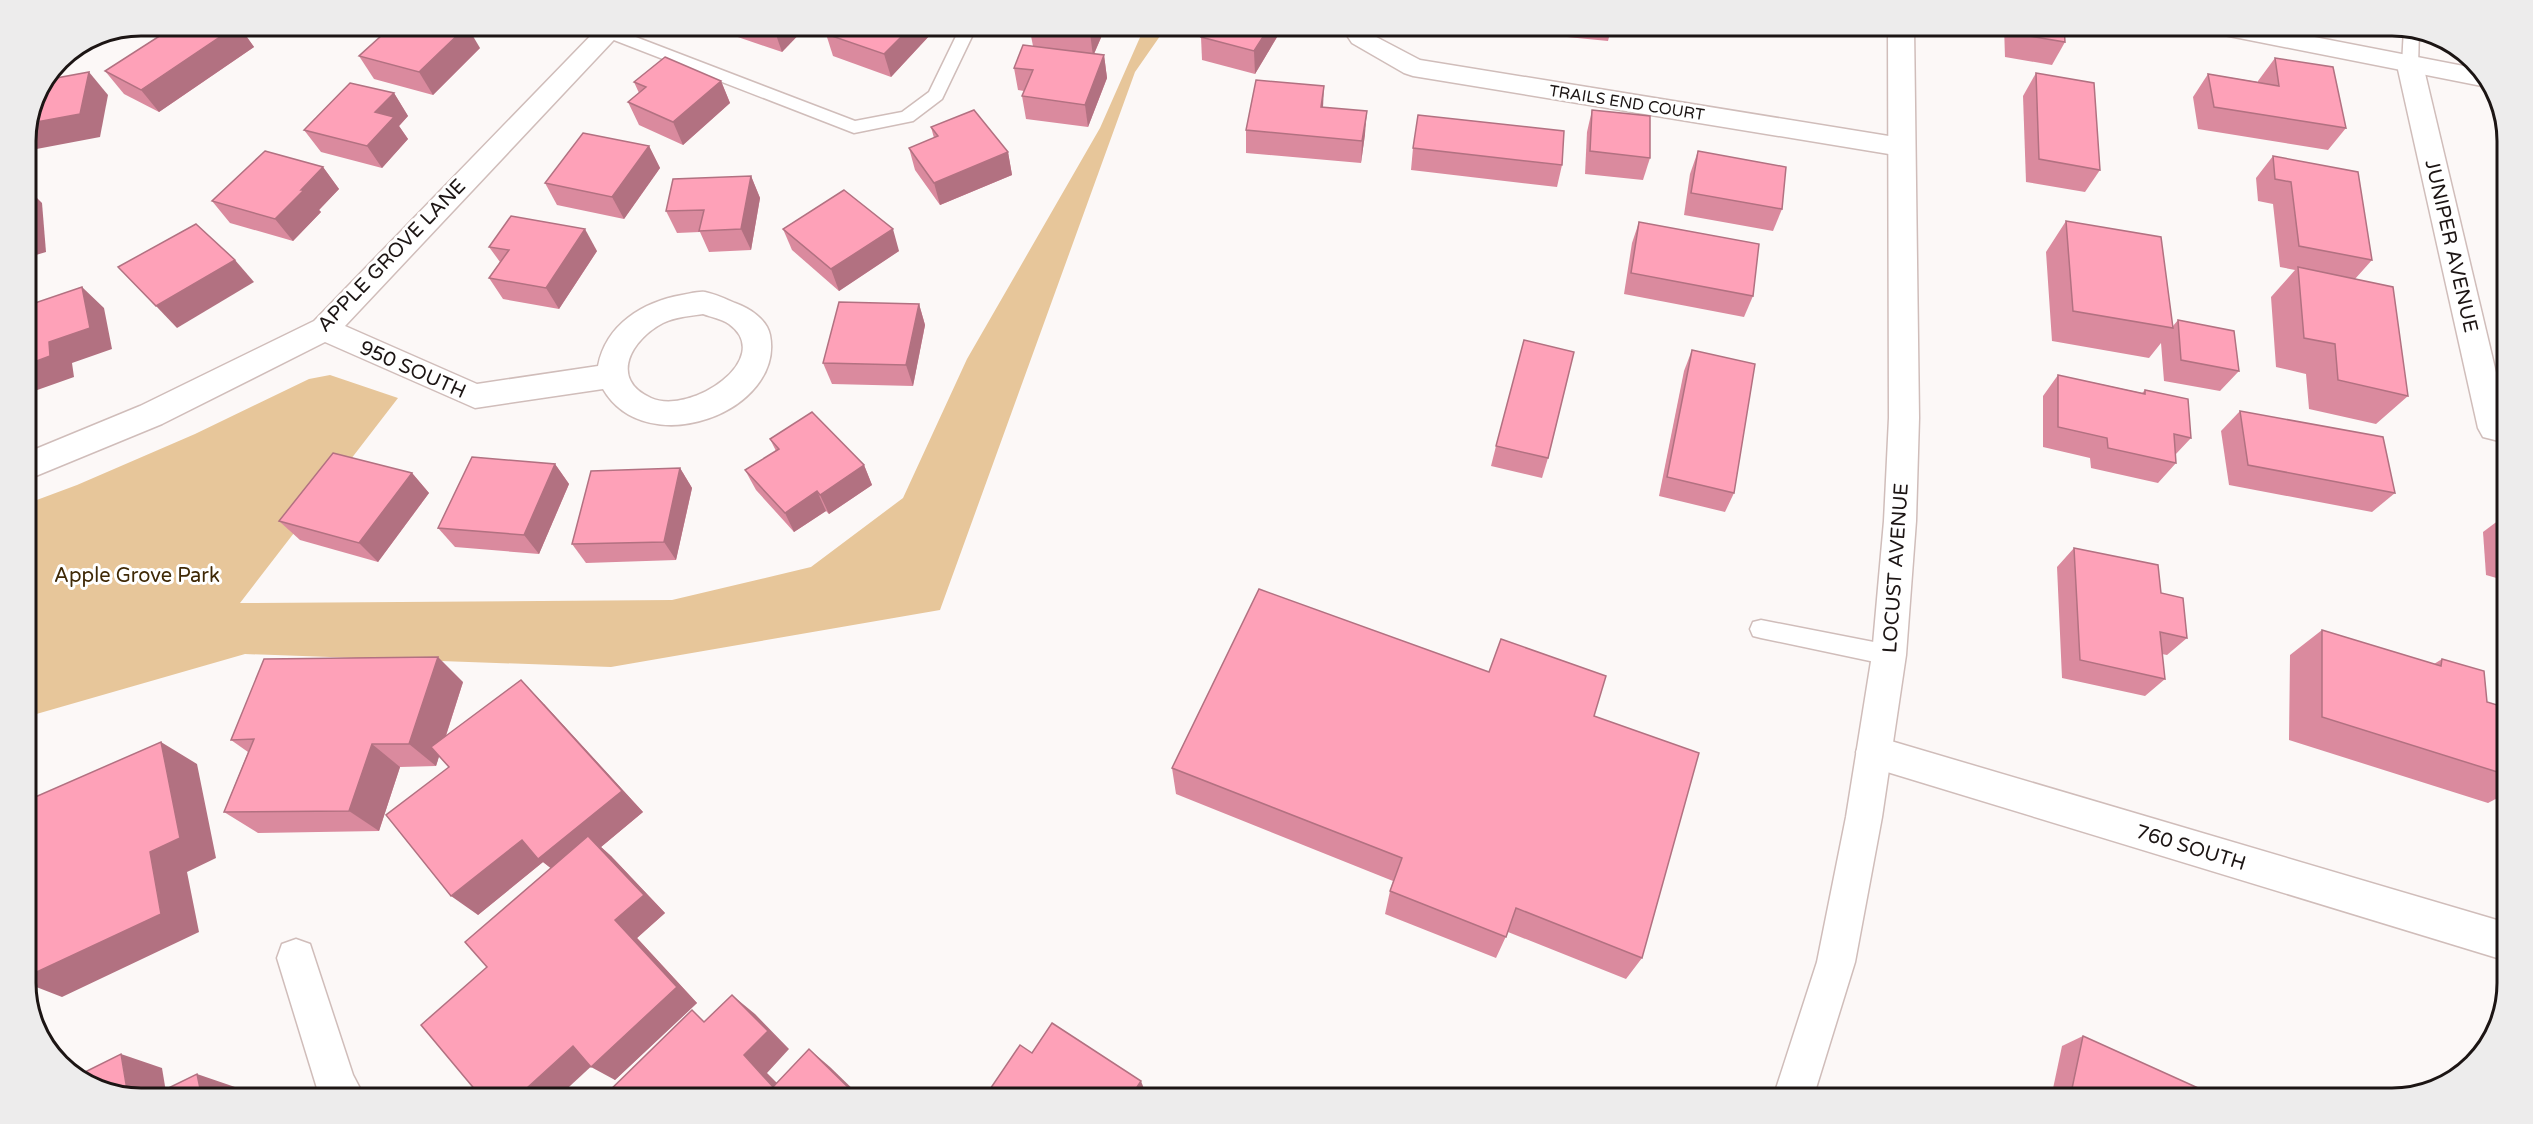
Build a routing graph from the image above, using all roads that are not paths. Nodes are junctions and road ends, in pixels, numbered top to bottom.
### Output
1 (602, 36) edge
2 (630, 36) edge
3 (964, 36) edge
4 (1901, 36) edge
5 (2268, 36) edge
6 (1361, 37) dead end
7 (2411, 38) edge
8 (2410, 65) junction
9 (2475, 77) edge
10 (1901, 147) junction
11 (324, 329) junction
12 (611, 376) junction
13 (2497, 413) edge
14 (36, 463) edge
15 (1761, 629) dead end
16 (1889, 655) junction
17 (1874, 752) junction
18 (2497, 939) edge
19 (296, 958) dead end
20 (337, 1088) edge
21 (1796, 1088) edge

1 - 11 street, APPLE GROVE LANE
2 - 3 lane
4 - 10 street, LOCUST AVENUE
5 - 8 street
6 - 10 street, TRAILS END COURT
7 - 8 lane
8 - 9 street
8 - 13 street, JUNIPER AVENUE
10 - 16 street, LOCUST AVENUE
11 - 12 street, 950 SOUTH
11 - 14 street, APPLE GROVE LANE
12 - 12 street
15 - 16 lane
16 - 17 street, LOCUST AVENUE
17 - 18 street, 760 SOUTH
17 - 21 street, LOCUST AVENUE
19 - 20 street

